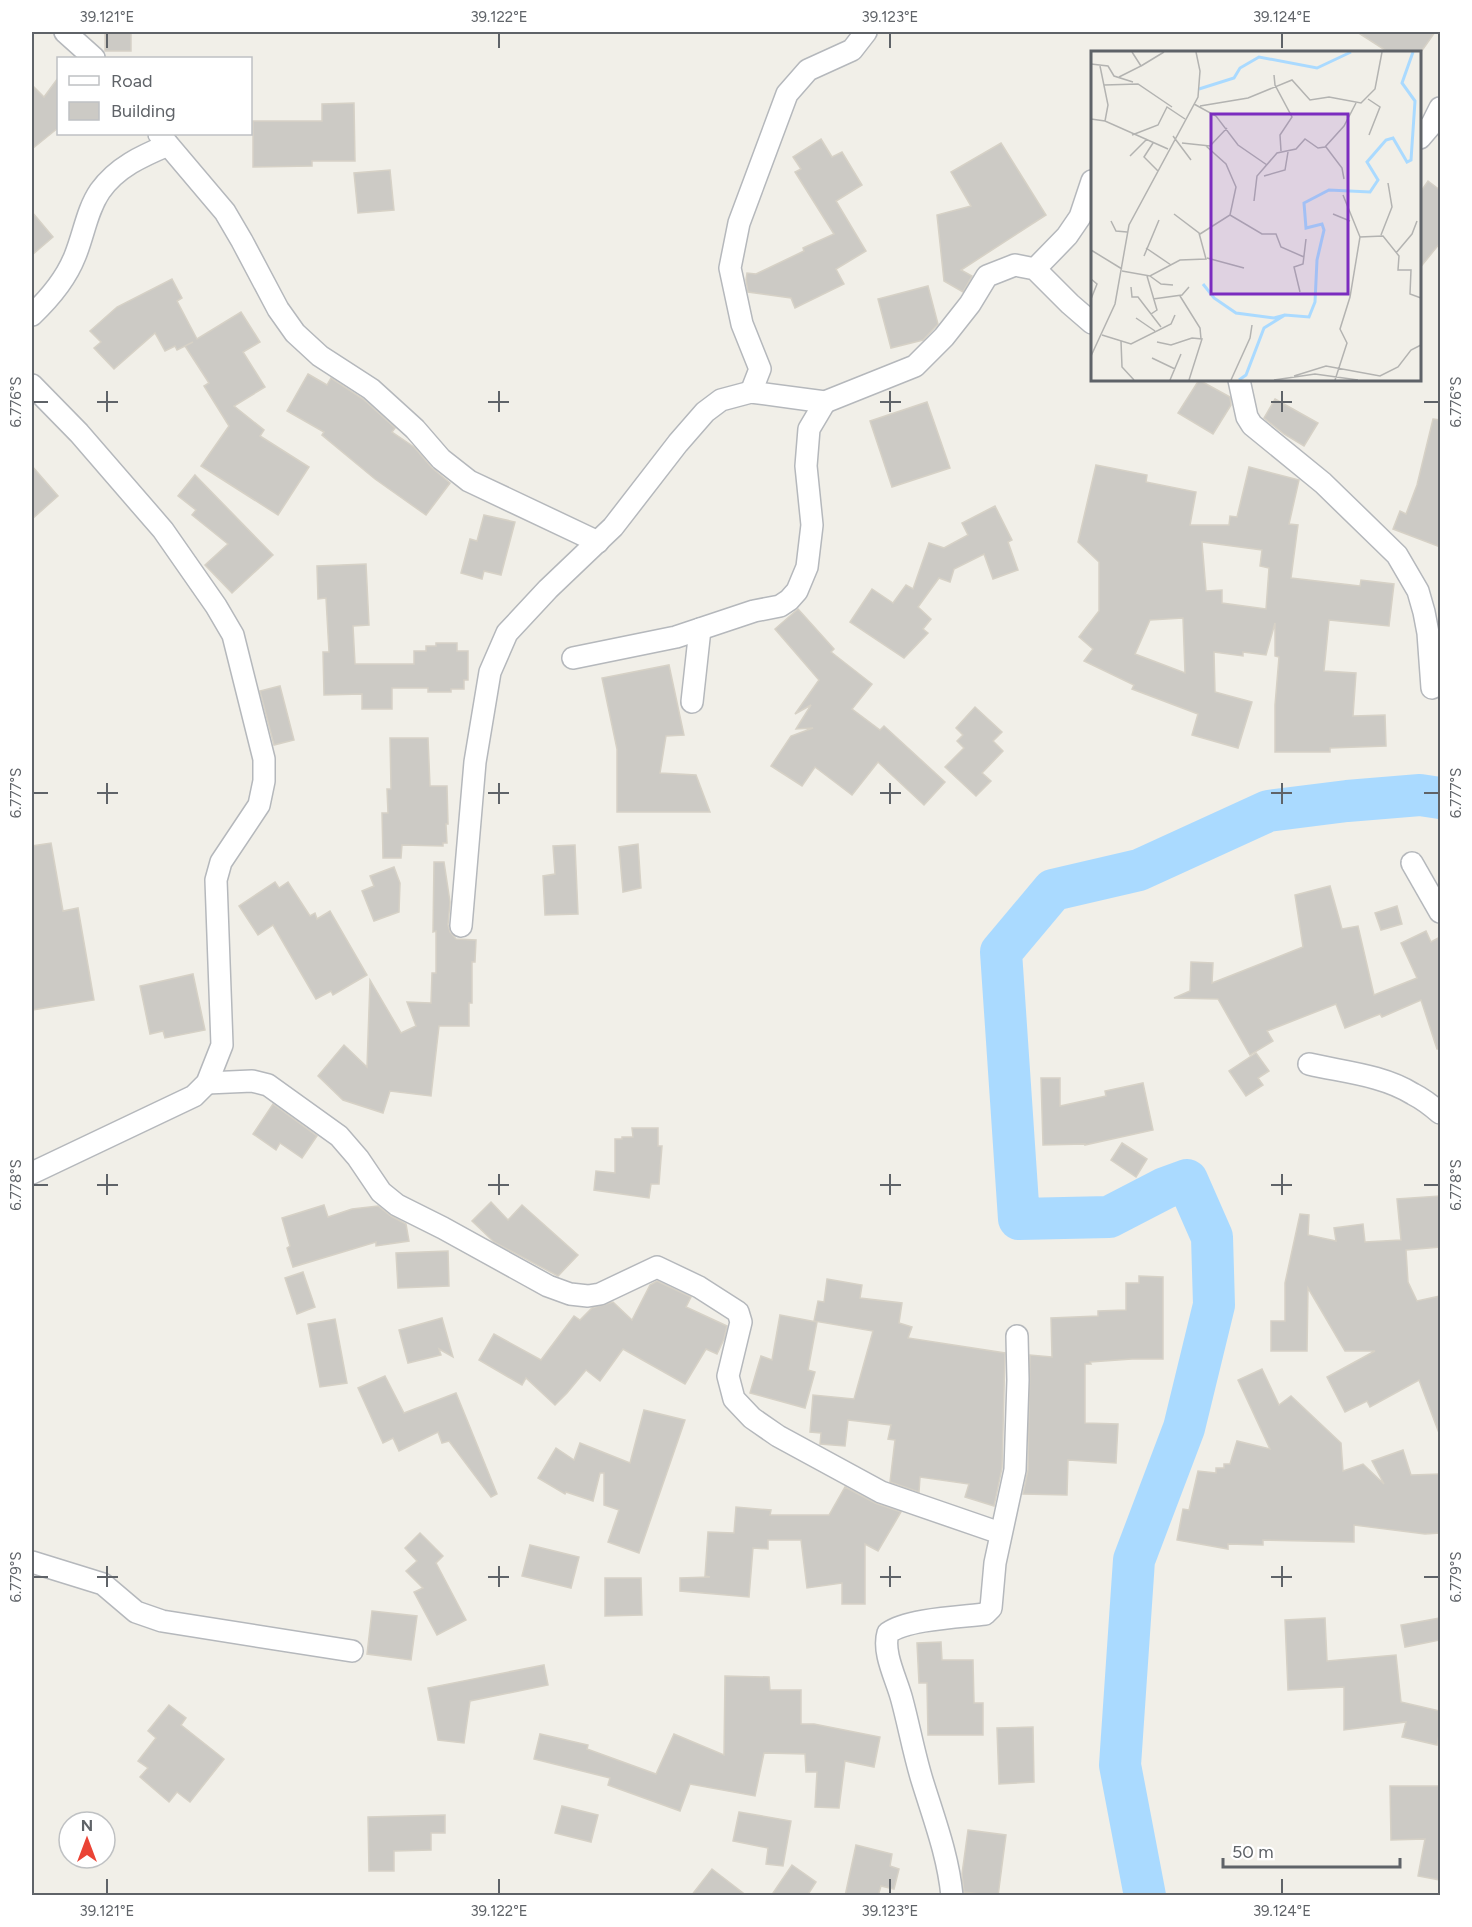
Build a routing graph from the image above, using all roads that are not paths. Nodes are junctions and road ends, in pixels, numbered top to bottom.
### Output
1 (65, 32) edge
2 (866, 32) edge
3 (93, 57) edge
4 (1440, 108) edge
5 (1421, 136) edge
6 (164, 139) edge
7 (1091, 184) edge
8 (1035, 269) junction
9 (32, 315) edge
10 (1091, 322) edge
11 (1239, 381) edge
12 (32, 385) edge
13 (751, 392) junction
14 (825, 402) junction
15 (598, 542) junction
16 (700, 629) junction
17 (573, 658) dead end
18 (1432, 688) dead end
19 (692, 702) dead end
20 (1412, 862) dead end
21 (1440, 912) edge
22 (461, 926) dead end
23 (1309, 1064) dead end
24 (207, 1083) junction
25 (1440, 1113) edge
26 (32, 1173) edge
27 (1017, 1336) dead end
28 (1000, 1533) junction
29 (32, 1562) edge
30 (352, 1651) dead end
31 (952, 1896) edge

1 - 3 street
2 - 13 street
4 - 5 street
6 - 9 street
6 - 15 street
7 - 8 street
8 - 10 street
8 - 14 street
11 - 18 street
12 - 24 street
13 - 14 street
13 - 15 street
14 - 16 street
15 - 22 street
16 - 17 street
16 - 19 street
20 - 21 street
23 - 25 street
24 - 26 street
24 - 28 street
27 - 28 street
28 - 31 street
29 - 30 street

